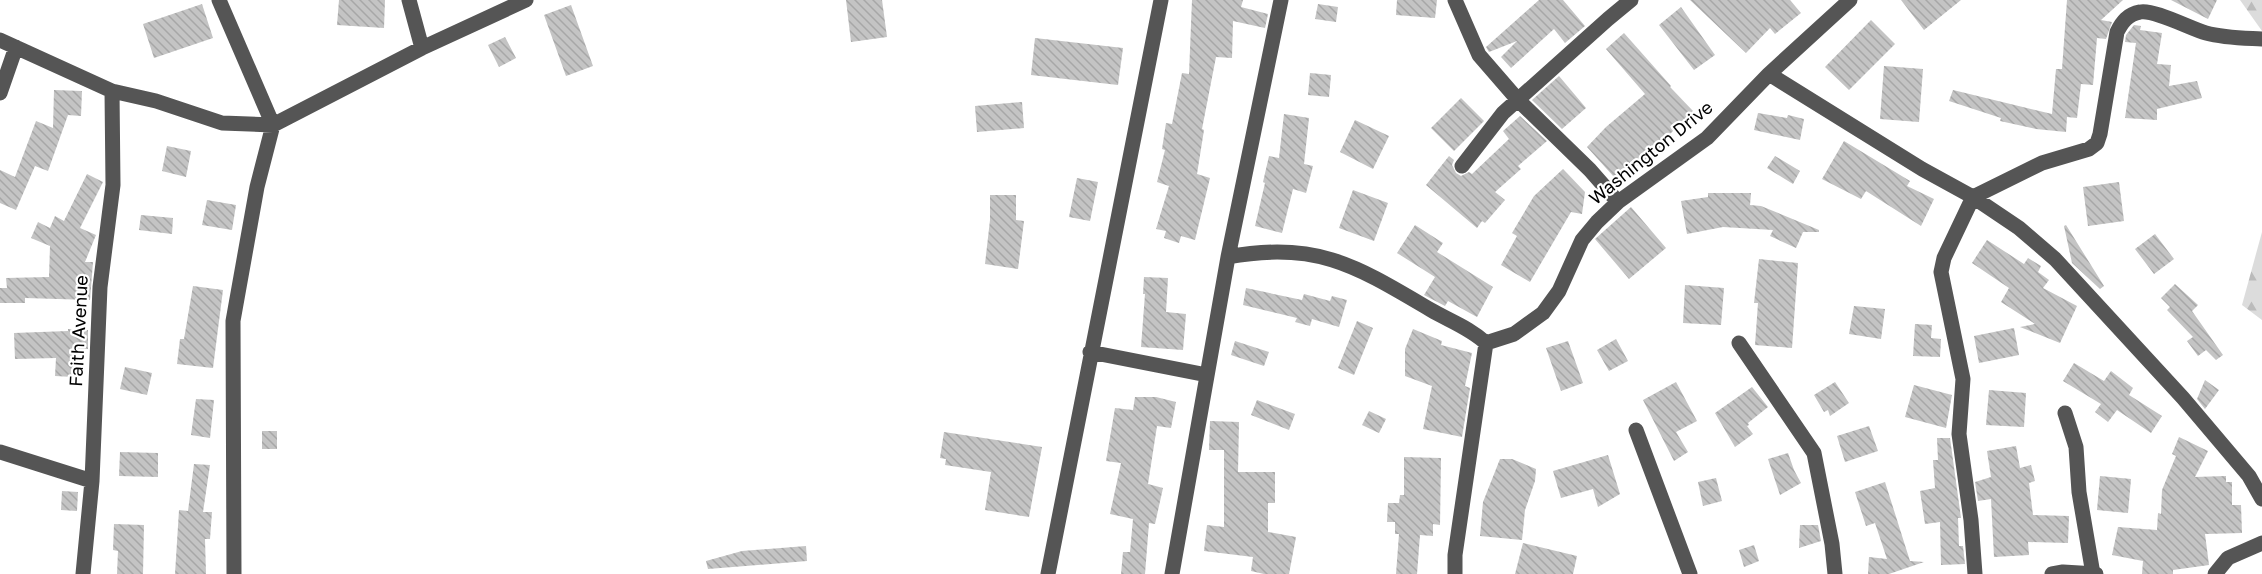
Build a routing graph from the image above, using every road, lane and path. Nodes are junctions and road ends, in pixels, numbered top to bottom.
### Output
1 (219, 0) edge
2 (409, 0) edge
3 (526, 0) edge
4 (1161, 0) edge
5 (1281, 0) edge
6 (1455, 0) edge
7 (1631, 0) edge
8 (1850, 0) edge
9 (2262, 39) edge
10 (0, 40) edge
11 (16, 47) junction
12 (422, 48) junction
13 (1769, 74) junction
14 (112, 91) junction
15 (0, 93) edge
16 (1518, 100) junction
17 (273, 125) junction
18 (1462, 166) dead end
19 (1974, 197) junction
20 (1618, 202) junction
21 (1228, 257) junction
22 (1486, 343) junction
23 (1739, 343) dead end
24 (1090, 352) junction
25 (1207, 375) junction
26 (2066, 413) dead end
27 (1636, 430) dead end
28 (0, 452) edge
29 (92, 481) junction
30 (2262, 499) edge
31 (2262, 543) edge
32 (83, 574) edge
33 (234, 574) edge
34 (1048, 574) edge
35 (1172, 574) edge
36 (1455, 574) edge
37 (1690, 574) edge
38 (1835, 574) edge
39 (1975, 574) edge
40 (2052, 574) edge
41 (2094, 574) edge
42 (2215, 574) edge

1 - 17 street
2 - 12 street
3 - 12 street
4 - 24 street
5 - 21 street
6 - 16 street
7 - 16 street
8 - 13 street, Washington Drive
9 - 19 street
10 - 11 street
11 - 14 street
11 - 15 street
12 - 17 street
13 - 19 street
13 - 20 street, Washington Drive
14 - 17 street
14 - 29 street, Faith Avenue
16 - 18 street
16 - 20 street
17 - 33 street
19 - 30 street
19 - 39 street
20 - 22 street, Washington Drive
21 - 22 street
21 - 25 street
22 - 36 street
23 - 38 street
24 - 25 street
24 - 34 street
25 - 35 street
26 - 41 street
27 - 37 street
28 - 29 street
29 - 32 street, Faith Avenue
31 - 42 street
40 - 41 street

